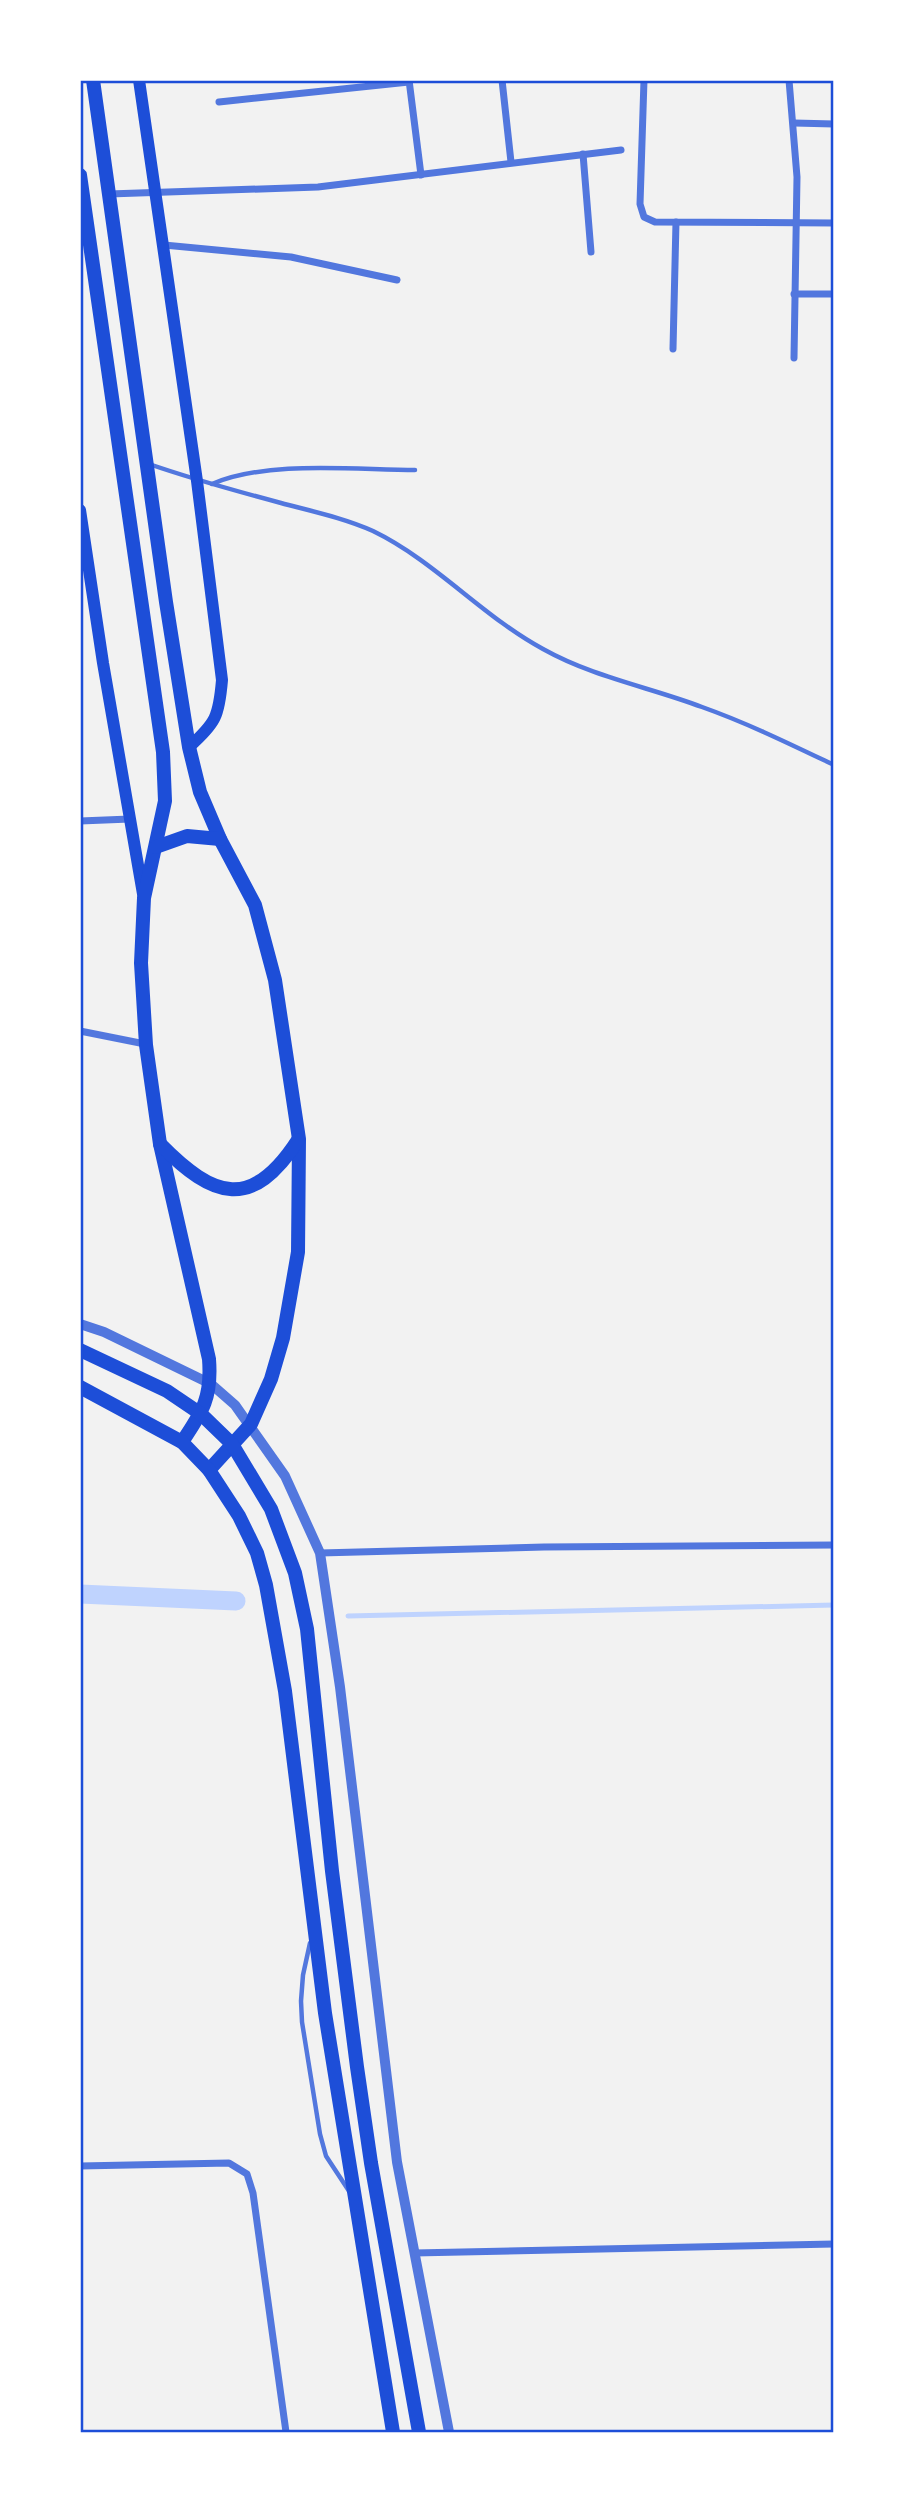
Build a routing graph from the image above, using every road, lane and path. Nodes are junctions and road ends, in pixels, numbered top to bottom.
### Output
1 (93, 80) edge
2 (139, 80) edge
3 (502, 80) edge
4 (644, 80) edge
5 (789, 80) edge
6 (409, 81) edge
7 (219, 102) dead end
8 (794, 123) junction
9 (834, 124) edge
10 (621, 150) dead end
11 (583, 154) junction
12 (511, 162) junction
13 (80, 175) edge
14 (421, 175) junction
15 (156, 191) junction
16 (109, 194) junction
17 (676, 222) junction
18 (834, 223) edge
19 (796, 224) junction
20 (164, 246) junction
21 (591, 252) dead end
22 (397, 280) dead end
23 (794, 294) junction
24 (834, 294) edge
25 (673, 349) dead end
26 (794, 358) dead end
27 (146, 463) junction
28 (415, 470) dead end
29 (197, 481) junction
30 (211, 485) junction
31 (80, 510) edge
32 (189, 747) junction
33 (834, 765) edge
34 (130, 819) junction
35 (80, 821) edge
36 (220, 839) junction
37 (156, 847) junction
38 (144, 898) junction
39 (80, 1031) edge
40 (146, 1045) junction
41 (299, 1139) junction
42 (160, 1144) junction
43 (80, 1324) edge
44 (80, 1350) edge
45 (211, 1384) junction
46 (80, 1387) edge
47 (201, 1414) junction
48 (251, 1424) junction
49 (182, 1442) junction
50 (232, 1444) junction
51 (209, 1470) junction
52 (834, 1545) edge
53 (320, 1553) junction
54 (314, 1927) junction
55 (80, 2166) edge
56 (353, 2197) junction
57 (834, 2244) edge
58 (414, 2253) junction
59 (286, 2432) edge
60 (393, 2432) edge
61 (419, 2432) edge
62 (449, 2432) edge

1 - 16 main road
2 - 15 main road
3 - 12 street
4 - 17 street
5 - 8 street
6 - 7 street
6 - 14 street
8 - 9 street
8 - 19 street
10 - 11 street
11 - 12 street
11 - 21 street
12 - 14 street
13 - 37 main road
14 - 15 street
15 - 16 street
15 - 20 main road
16 - 27 main road
17 - 19 street
17 - 25 street
18 - 19 street
19 - 23 street
20 - 22 street
20 - 29 main road
23 - 24 street
23 - 26 street
27 - 29 lane
27 - 32 main road
28 - 30 lane
29 - 30 lane
29 - 32 main road
30 - 33 lane
31 - 34 main road
32 - 36 main road
34 - 35 street
34 - 38 main road
36 - 37 main road
36 - 41 main road
37 - 38 main road
38 - 40 main road
39 - 40 street
40 - 42 main road
41 - 42 main road
41 - 48 main road
42 - 45 main road
43 - 45 street
44 - 47 main road
45 - 47 main road
45 - 48 street
46 - 49 main road
47 - 49 main road
47 - 50 main road
48 - 50 main road
48 - 53 street
49 - 51 main road
50 - 51 main road
50 - 61 main road
51 - 54 main road
52 - 53 street
53 - 58 street
54 - 56 main road
54 - 56 lane
55 - 59 street
56 - 60 main road
57 - 58 street
58 - 62 street

